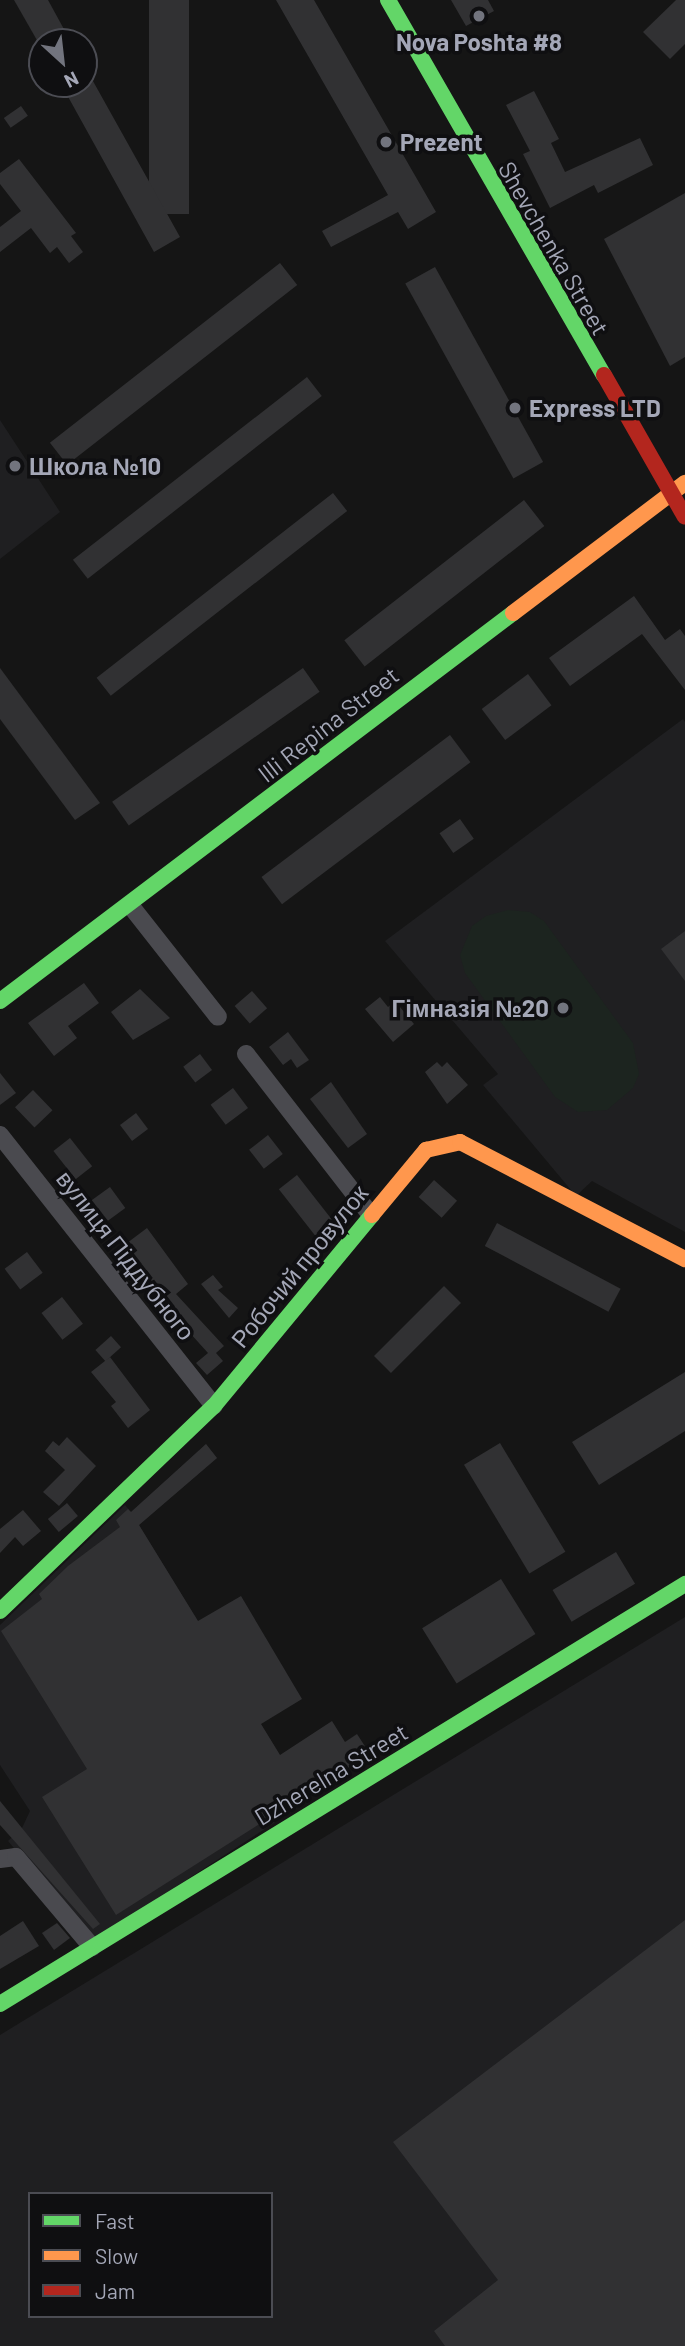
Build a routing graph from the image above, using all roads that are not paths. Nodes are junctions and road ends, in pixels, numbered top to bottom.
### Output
1 (388, 0) edge
2 (685, 483) edge
3 (669, 495) junction
4 (685, 517) edge
5 (130, 905) junction
6 (0, 1001) edge
7 (218, 1017) dead end
8 (246, 1054) dead end
9 (0, 1135) edge
10 (371, 1215) junction
11 (685, 1258) edge
12 (214, 1406) junction
13 (685, 1584) edge
14 (0, 1611) edge
15 (0, 1859) edge
16 (92, 1947) junction
17 (0, 2004) edge

1 - 3 street, Shevchenka Street
2 - 3 street, Illi Repina Street
3 - 4 street, Shevchenka Street
3 - 5 street, Illi Repina Street
5 - 6 street, Illi Repina Street
5 - 7 street
8 - 10 street
9 - 12 street, вулиця Піддубного
10 - 11 street, Робочий провулок
10 - 12 street, Робочий провулок
12 - 14 street, Робочий провулок
13 - 16 street, Dzherelna Street
15 - 16 street
16 - 17 street, Dzherelna Street

